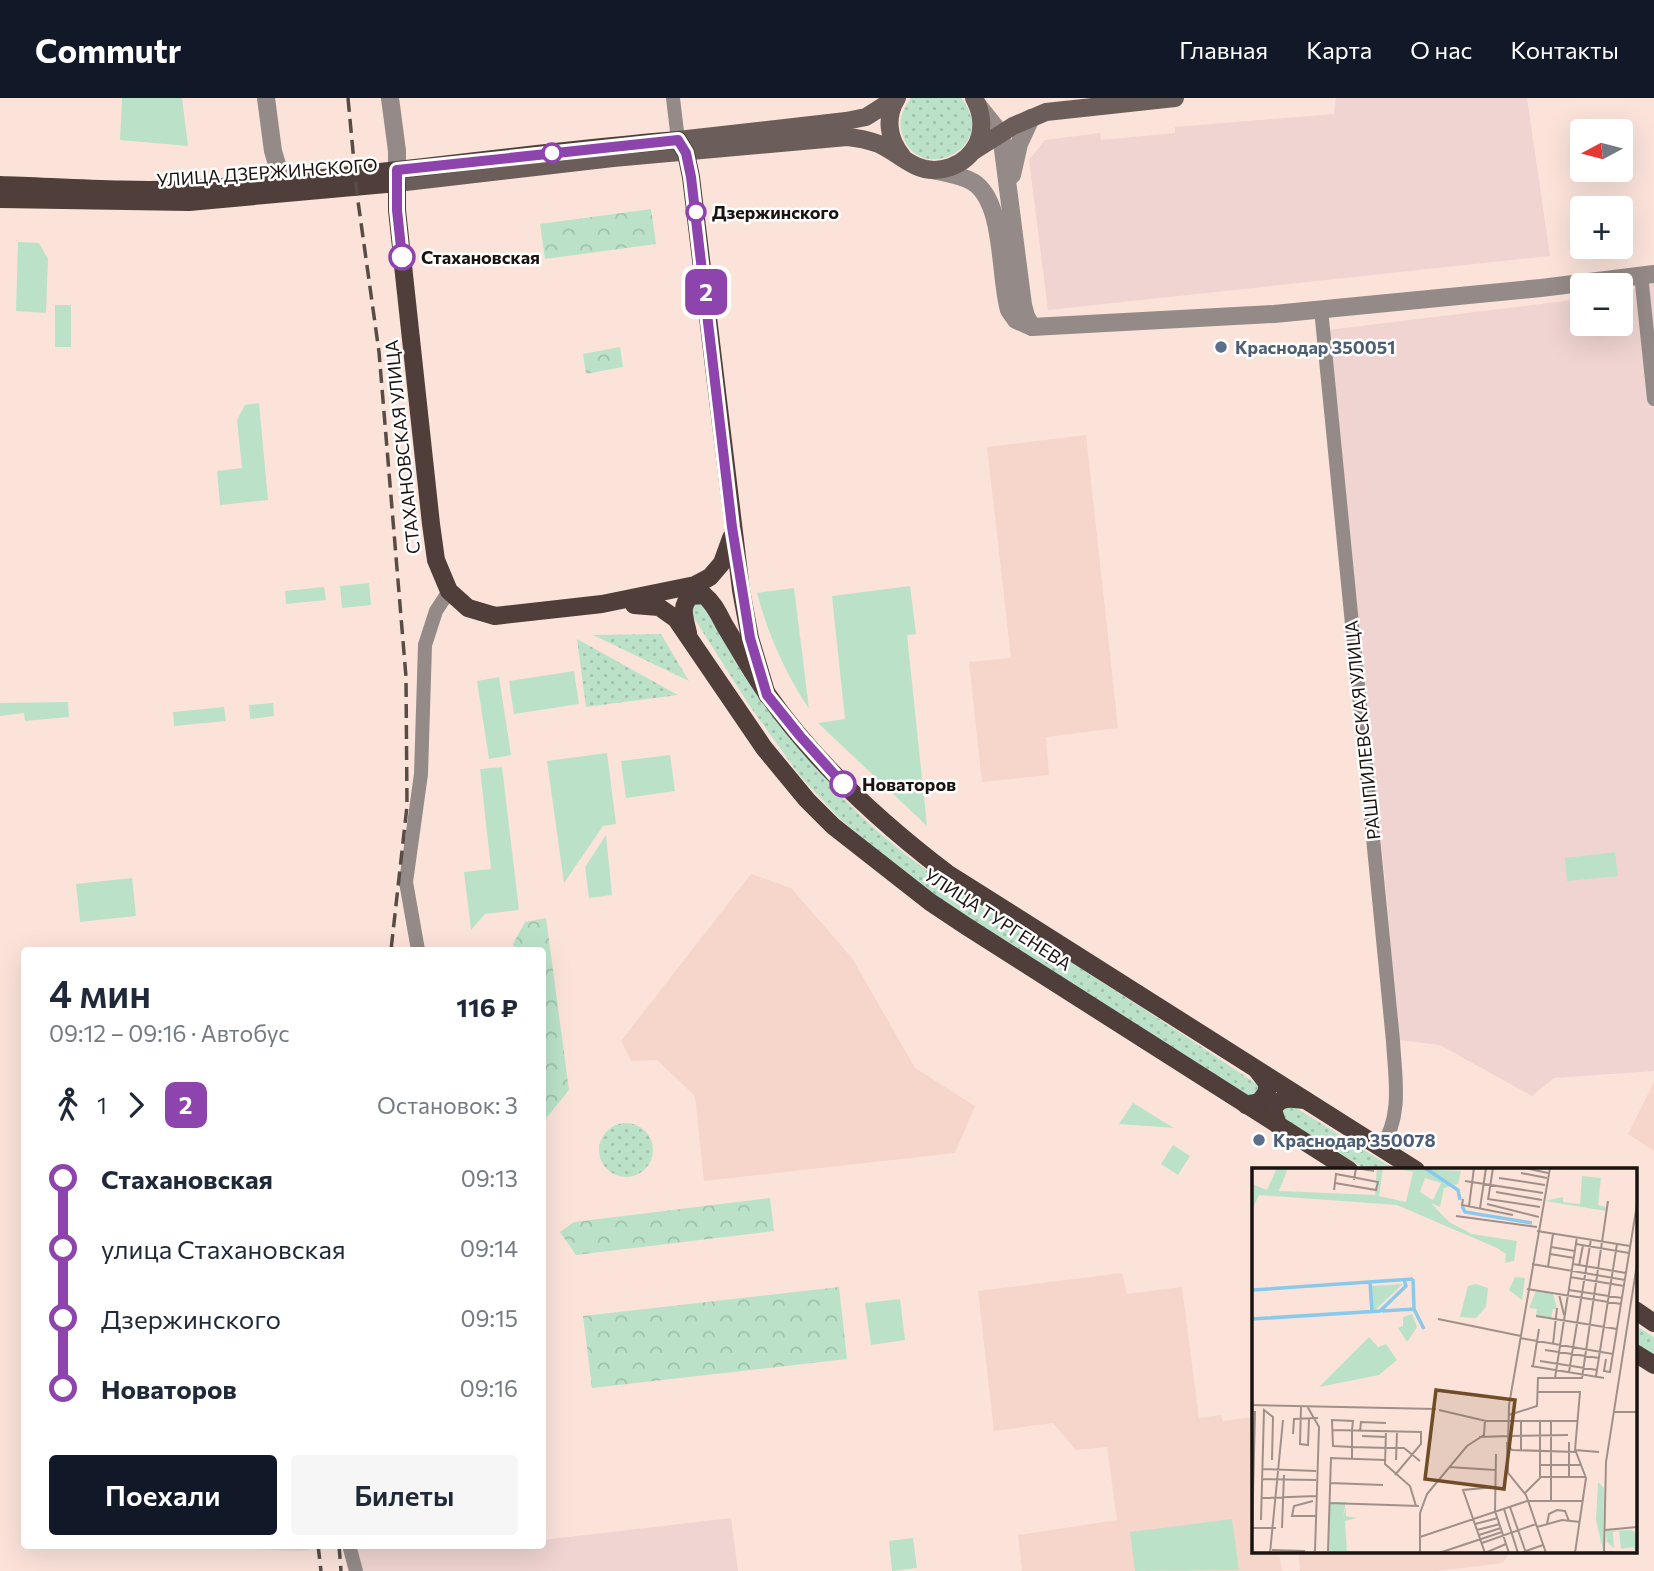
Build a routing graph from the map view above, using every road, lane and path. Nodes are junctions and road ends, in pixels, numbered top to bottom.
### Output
1 (265, 98) edge
2 (390, 98) edge
3 (673, 98) edge
4 (897, 98) edge
5 (1175, 98) edge
6 (975, 101) edge
7 (1031, 118) junction
8 (1001, 134) junction
9 (682, 146) junction
10 (972, 152) junction
11 (907, 160) junction
12 (932, 170) junction
13 (397, 177) junction
14 (282, 181) junction
15 (0, 185) edge
16 (1009, 192) junction
17 (0, 199) edge
18 (1648, 275) edge
19 (1321, 310) junction
20 (1032, 327) junction
21 (1654, 400) edge
22 (732, 527) junction
23 (449, 591) junction
24 (602, 604) junction
25 (688, 633) junction
26 (767, 695) junction
27 (417, 947) edge
28 (1256, 1069) junction
29 (1305, 1100) junction
30 (1246, 1105) junction
31 (1278, 1125) junction
32 (1381, 1148) junction
33 (1346, 1168) edge
34 (1413, 1168) edge
35 (1636, 1311) edge
36 (1654, 1323) edge
37 (1636, 1354) edge
38 (1654, 1365) edge
39 (350, 1549) edge
40 (356, 1571) edge

1 - 14 street
2 - 13 street, СТАХАНОВСКАЯ УЛИЦА
3 - 9 street
4 - 9 main road, УЛИЦА ДЗЕРЖИНСКОГО
4 - 11 main road, УЛИЦА ДЗЕРЖИНСКОГО
5 - 7 main road
6 - 8 street
6 - 10 main road
7 - 8 main road
7 - 16 street
8 - 10 main road
8 - 16 street
9 - 11 main road, УЛИЦА ДЗЕРЖИНСКОГО
9 - 13 main road, УЛИЦА ДЗЕРЖИНСКОГО
9 - 22 main road, УЛИЦА ТУРГЕНЕВА
10 - 12 main road
11 - 12 main road, УЛИЦА ДЗЕРЖИНСКОГО
12 - 20 street
13 - 14 main road, УЛИЦА ДЗЕРЖИНСКОГО
13 - 17 main road, УЛИЦА ДЗЕРЖИНСКОГО
13 - 23 main road, СТАХАНОВСКАЯ УЛИЦА
14 - 15 main road, УЛИЦА ДЗЕРЖИНСКОГО
16 - 20 street
18 - 19 street
18 - 21 street
19 - 20 street
19 - 32 street, РАШПИЛЕВСКАЯ УЛИЦА
22 - 24 main road
22 - 26 main road, УЛИЦА ТУРГЕНЕВА
23 - 24 main road
23 - 27 street
24 - 25 main road, УЛИЦА ТУРГЕНЕВА
25 - 26 main road, УЛИЦА ТУРГЕНЕВА
25 - 30 main road, УЛИЦА ТУРГЕНЕВА
26 - 28 main road, УЛИЦА ТУРГЕНЕВА
28 - 29 main road, УЛИЦА ТУРГЕНЕВА
28 - 30 main road
29 - 31 main road
29 - 32 main road, УЛИЦА ТУРГЕНЕВА
30 - 31 main road, УЛИЦА ТУРГЕНЕВА
31 - 33 main road, УЛИЦА ТУРГЕНЕВА
32 - 34 main road, УЛИЦА ТУРГЕНЕВА
35 - 36 main road
37 - 38 main road
39 - 40 street

